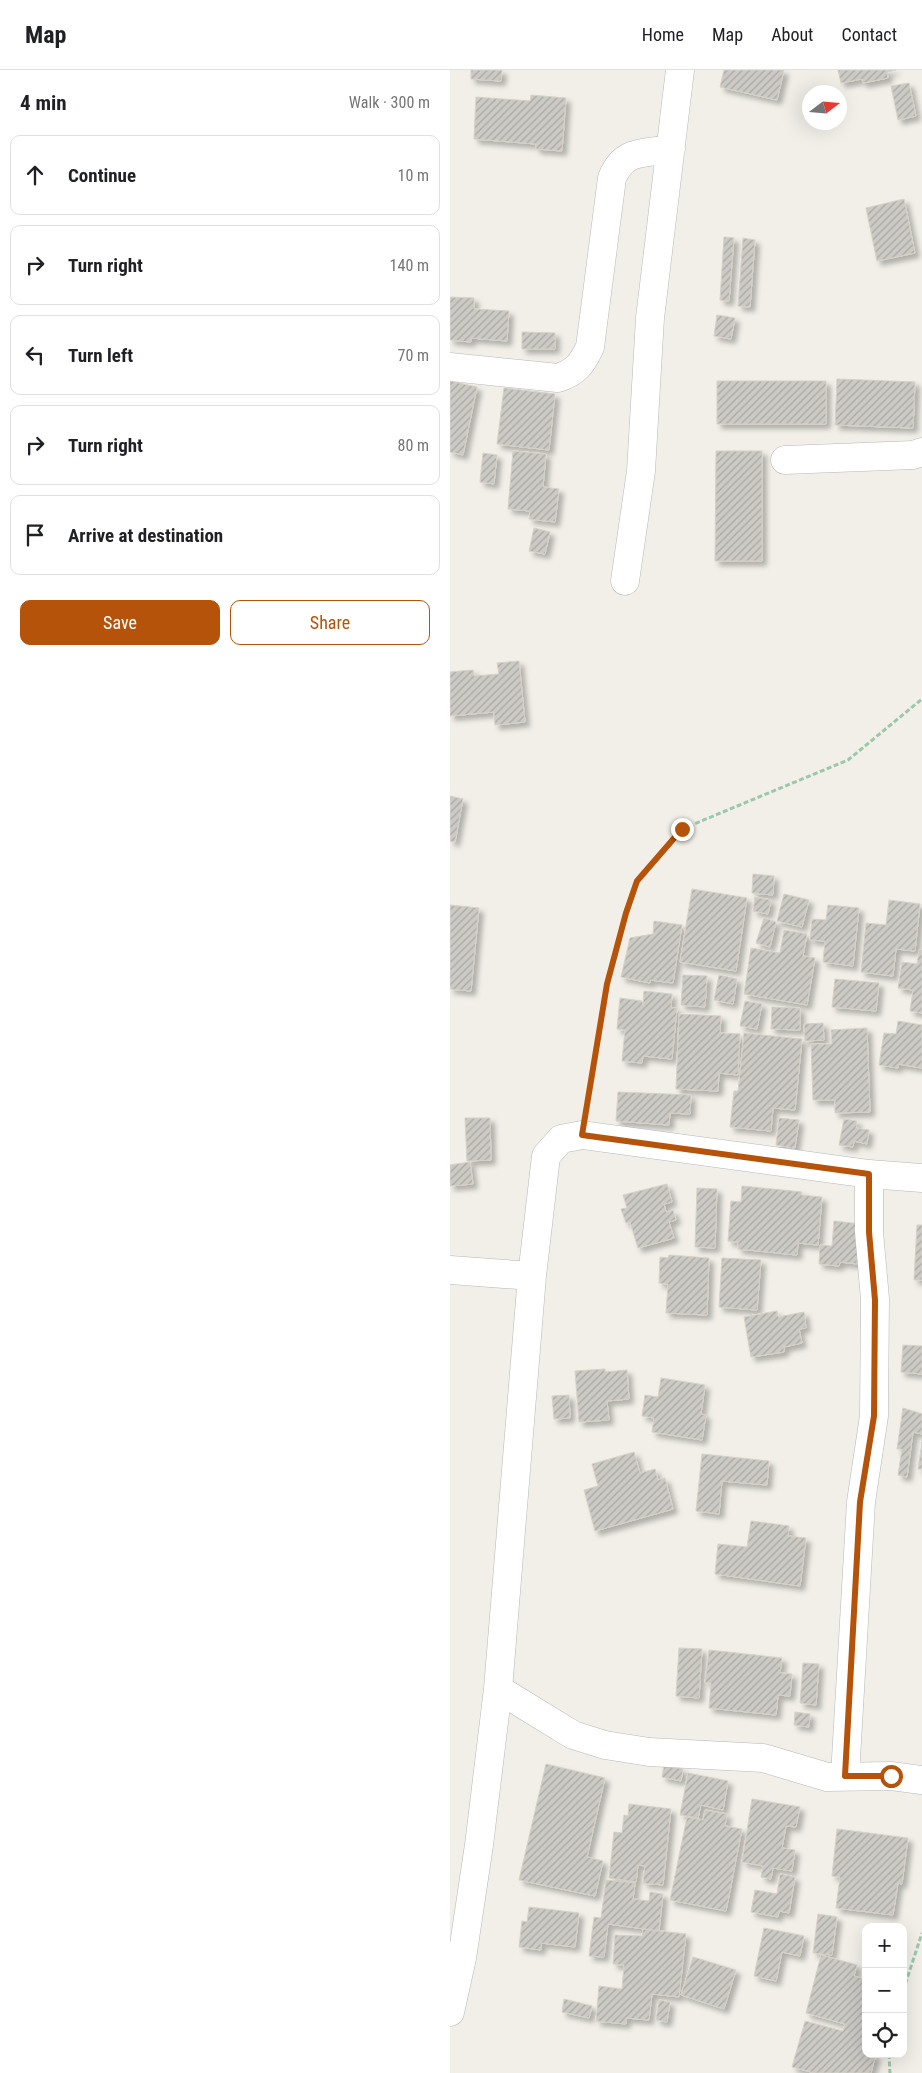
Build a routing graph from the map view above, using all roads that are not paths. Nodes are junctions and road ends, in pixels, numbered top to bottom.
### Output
1 (680, 70) edge
2 (671, 149) junction
3 (450, 367) edge
4 (922, 452) edge
5 (785, 460) dead end
6 (625, 582) dead end
7 (869, 1174) junction
8 (922, 1178) edge
9 (450, 1270) edge
10 (532, 1276) junction
11 (498, 1689) junction
12 (845, 1776) junction
13 (922, 1780) edge
14 (450, 2012) edge

1 - 2 street
2 - 3 street
2 - 6 street
4 - 5 street
7 - 8 street
7 - 10 street
7 - 12 street
9 - 10 street
10 - 11 street
11 - 12 street
11 - 14 street
12 - 13 street

